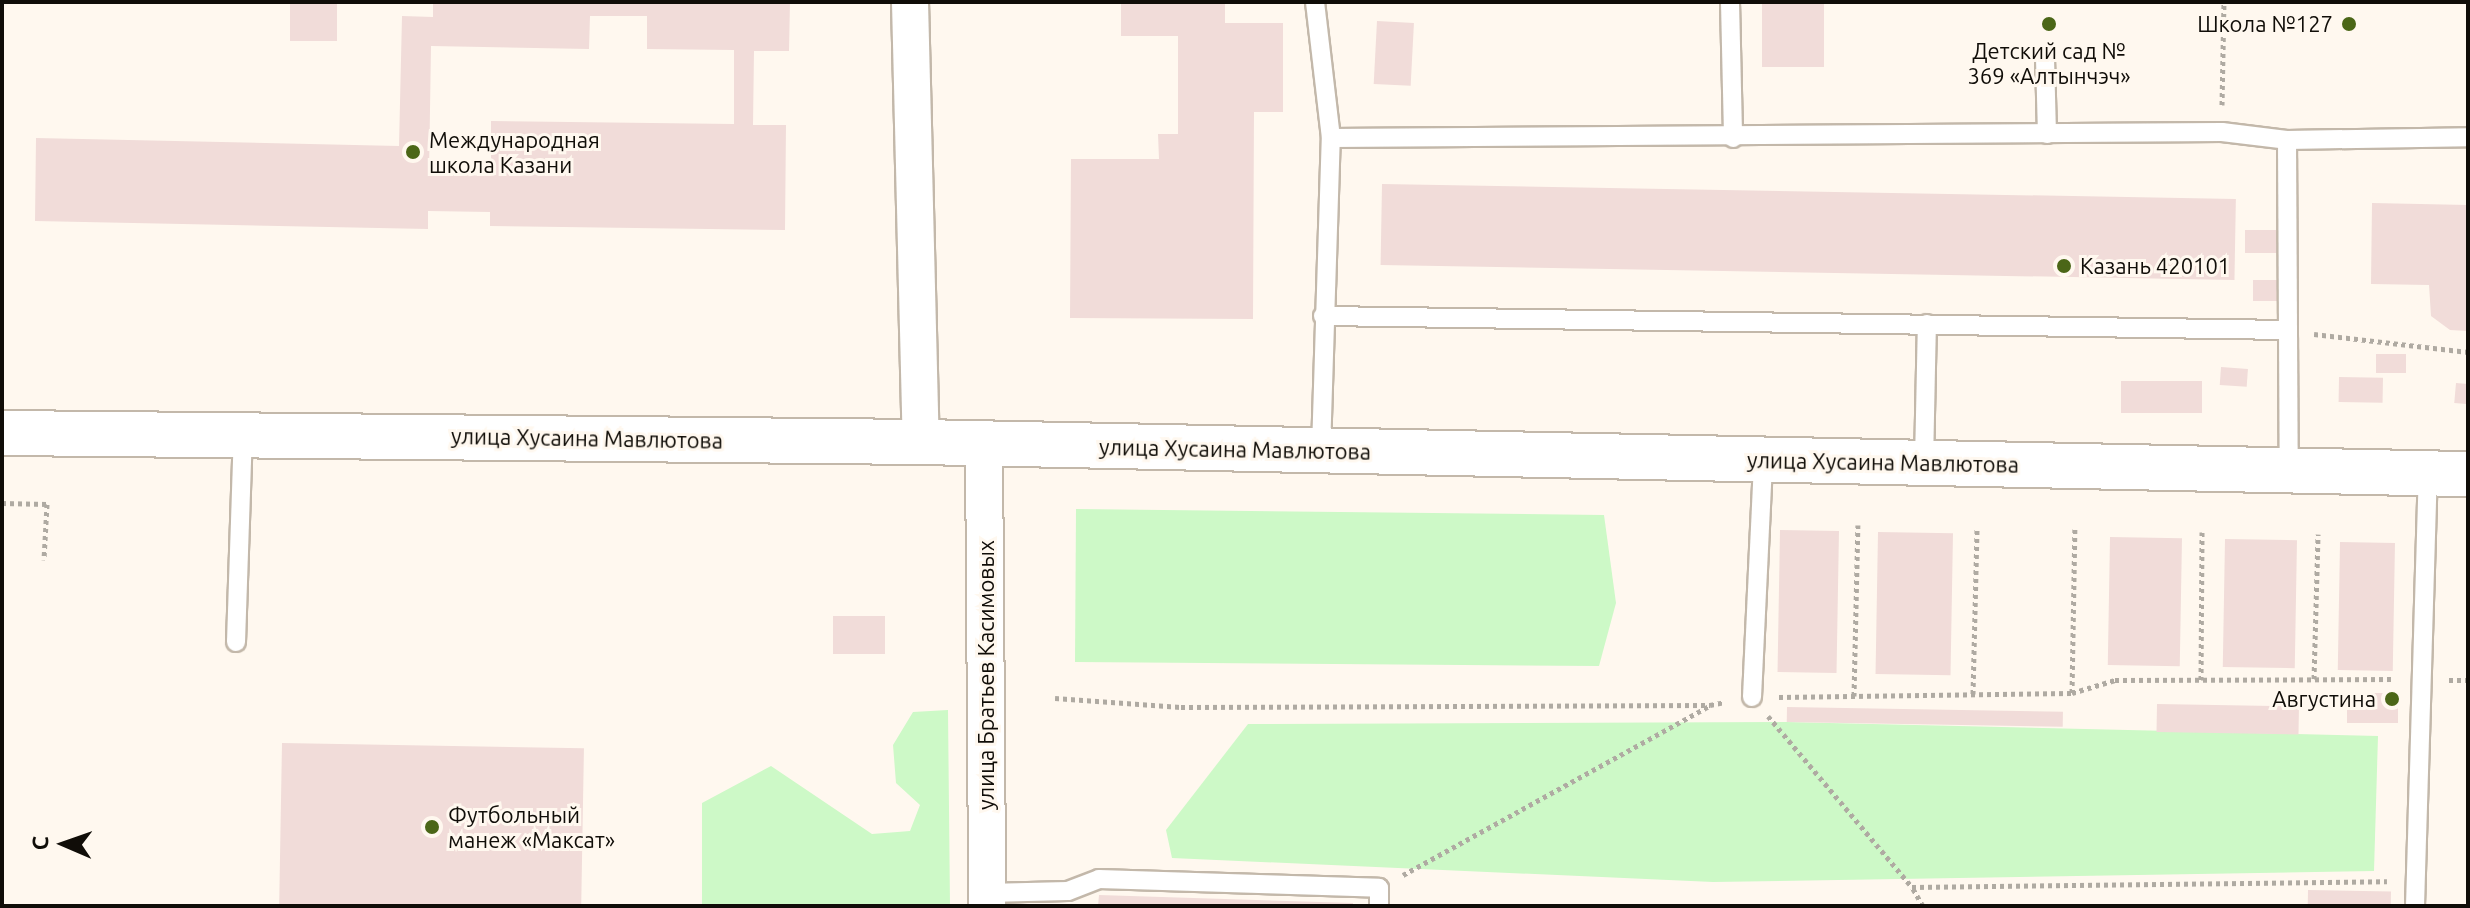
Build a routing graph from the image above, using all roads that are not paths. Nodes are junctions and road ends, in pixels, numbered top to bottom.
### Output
1 (910, 2) edge
2 (1315, 2) edge
3 (1730, 2) edge
4 (2045, 58) dead end
5 (2047, 134) junction
6 (2468, 137) edge
7 (1331, 138) junction
8 (1733, 138) junction
9 (2287, 140) junction
10 (1323, 316) junction
11 (1927, 324) junction
12 (2285, 330) junction
13 (2, 433) edge
14 (243, 434) junction
15 (921, 442) junction
16 (984, 445) junction
17 (1321, 450) junction
18 (1763, 460) junction
19 (1924, 463) junction
20 (2289, 471) junction
21 (2448, 474) edge
22 (236, 642) dead end
23 (1752, 697) road end
24 (1379, 897) edge
25 (987, 899) edge
26 (1068, 899) edge
27 (2415, 906) edge

1 - 15 street
2 - 7 lane
3 - 8 lane
4 - 5 lane
5 - 8 lane
5 - 9 lane
6 - 9 lane
7 - 8 lane
7 - 10 lane
9 - 12 lane
10 - 11 lane
10 - 17 lane
11 - 12 lane
11 - 19 lane
12 - 20 lane
13 - 14 street, улица Хусаина Мавлютова
14 - 15 street, улица Хусаина Мавлютова
14 - 22 lane
15 - 16 street, улица Хусаина Мавлютова
16 - 17 street, улица Хусаина Мавлютова
16 - 25 street, улица Братьев Касимовых
17 - 18 street, улица Хусаина Мавлютова
18 - 19 street, улица Хусаина Мавлютова
18 - 23 lane
19 - 20 street, улица Хусаина Мавлютова
20 - 21 street, улица Хусаина Мавлютова
21 - 27 lane
24 - 26 lane
25 - 26 lane

